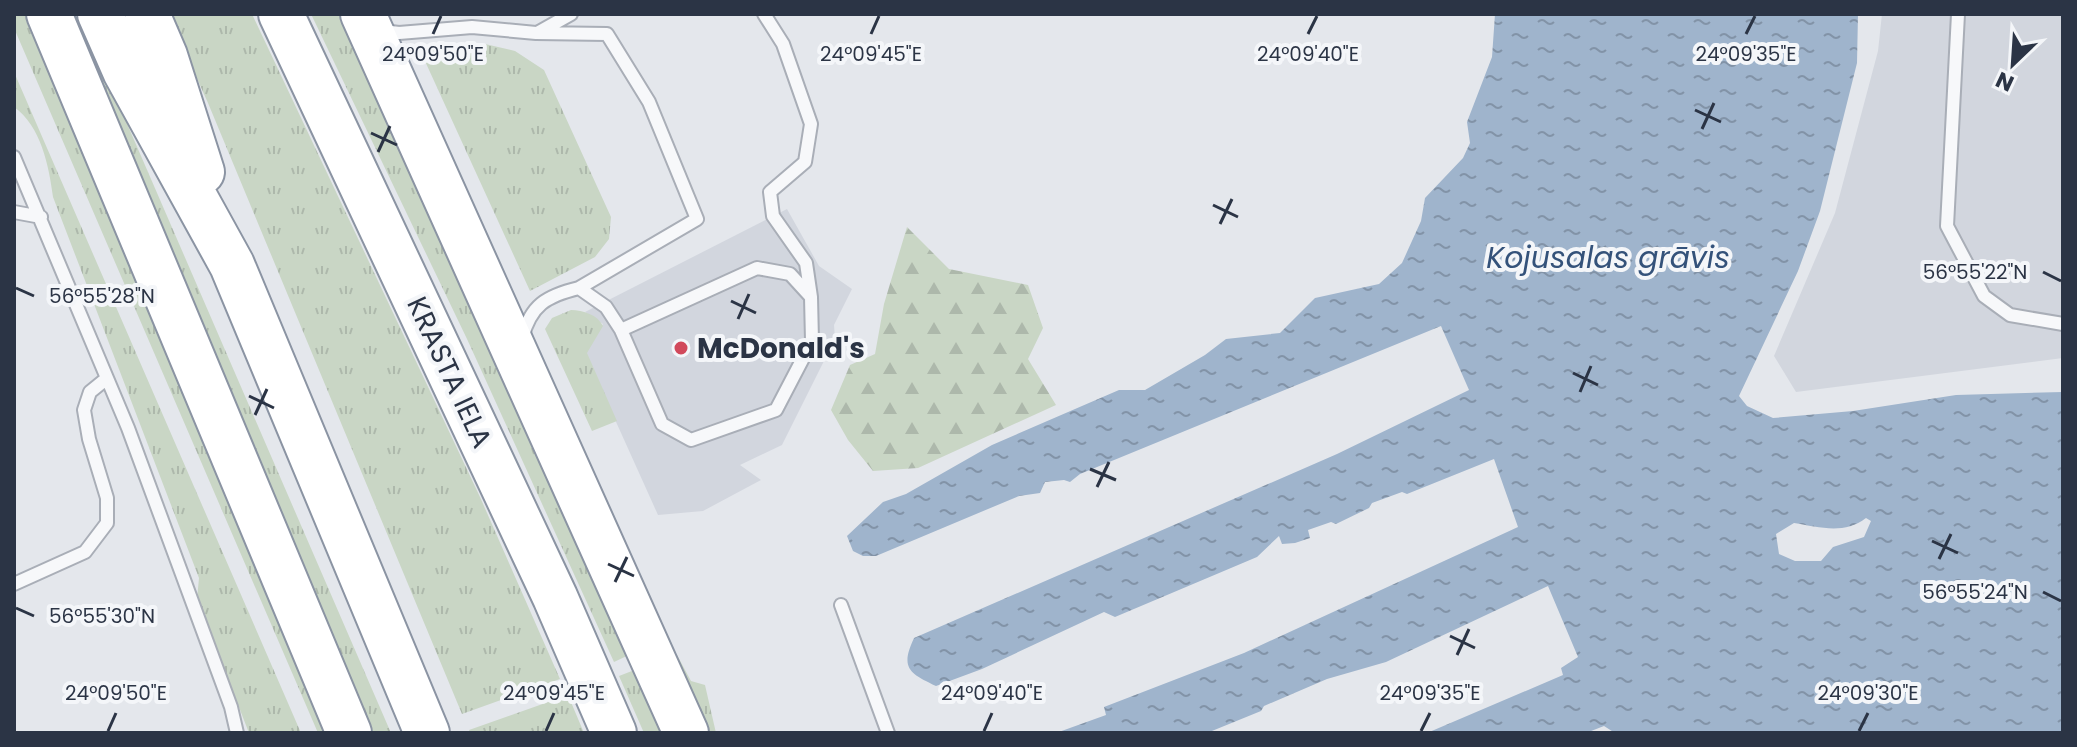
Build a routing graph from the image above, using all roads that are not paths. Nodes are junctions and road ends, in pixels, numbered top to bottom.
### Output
1 (49, 14) edge
2 (100, 14) edge
3 (147, 14) edge
4 (281, 14) edge
5 (571, 14) edge
6 (764, 14) edge
7 (1958, 14) edge
8 (367, 21) edge
9 (536, 33) junction
10 (14, 157) edge
11 (14, 212) edge
12 (41, 217) junction
13 (232, 265) junction
14 (579, 288) junction
15 (811, 297) junction
16 (2063, 324) edge
17 (621, 330) junction
18 (516, 356) junction
19 (106, 379) junction
20 (14, 584) edge
21 (841, 605) dead end
22 (237, 733) edge
23 (349, 733) edge
24 (427, 733) edge
25 (614, 733) edge
26 (686, 733) edge
27 (888, 733) edge

1 - 23 highway
2 - 13 highway
3 - 13 highway
4 - 25 highway, KRASTA IELA
5 - 9 lane
6 - 15 lane
7 - 16 lane
8 - 9 lane
8 - 18 highway
9 - 14 lane
10 - 12 lane
11 - 12 lane
12 - 19 lane
13 - 24 highway
14 - 17 lane
14 - 18 lane
15 - 17 lane
15 - 17 lane
18 - 26 highway
19 - 20 lane
19 - 22 lane
21 - 27 lane

